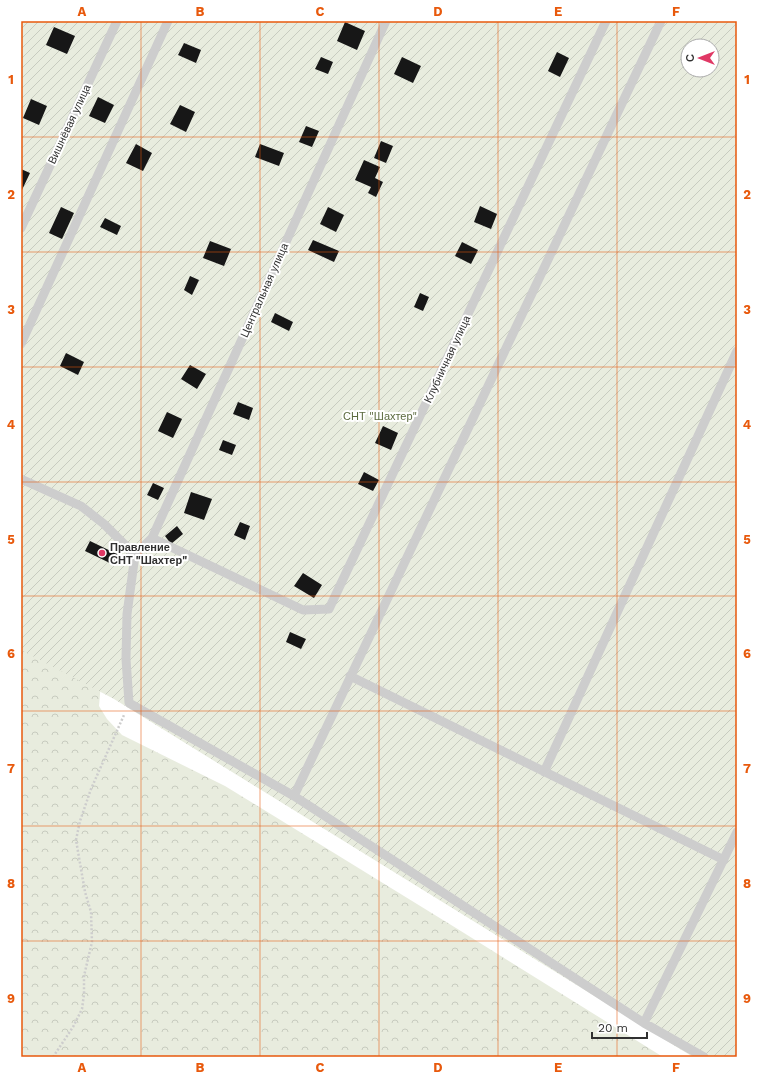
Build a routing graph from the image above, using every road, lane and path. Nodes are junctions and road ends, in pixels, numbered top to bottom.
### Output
1 (117, 21) edge
2 (168, 21) edge
3 (386, 21) edge
4 (606, 21) edge
5 (661, 21) edge
6 (21, 228) edge
7 (21, 344) edge
8 (737, 351) edge
9 (21, 479) edge
10 (152, 538) junction
11 (135, 555) junction
12 (350, 676) junction
13 (129, 703) junction
14 (544, 772) junction
15 (294, 796) junction
16 (737, 832) edge
17 (724, 860) junction
18 (644, 1023) junction
19 (53, 1057) edge
20 (704, 1057) edge

1 - 6 lane, Вишнёвая улица
2 - 7 lane
3 - 10 lane, Центральная улица
4 - 10 lane, Клубничная улица
5 - 12 lane
8 - 14 lane
9 - 11 lane
10 - 11 lane, Центральная улица
11 - 13 lane
12 - 14 lane
12 - 15 lane
13 - 15 lane
13 - 19 path
14 - 17 lane
15 - 18 lane
16 - 17 lane
17 - 18 lane
18 - 20 lane

